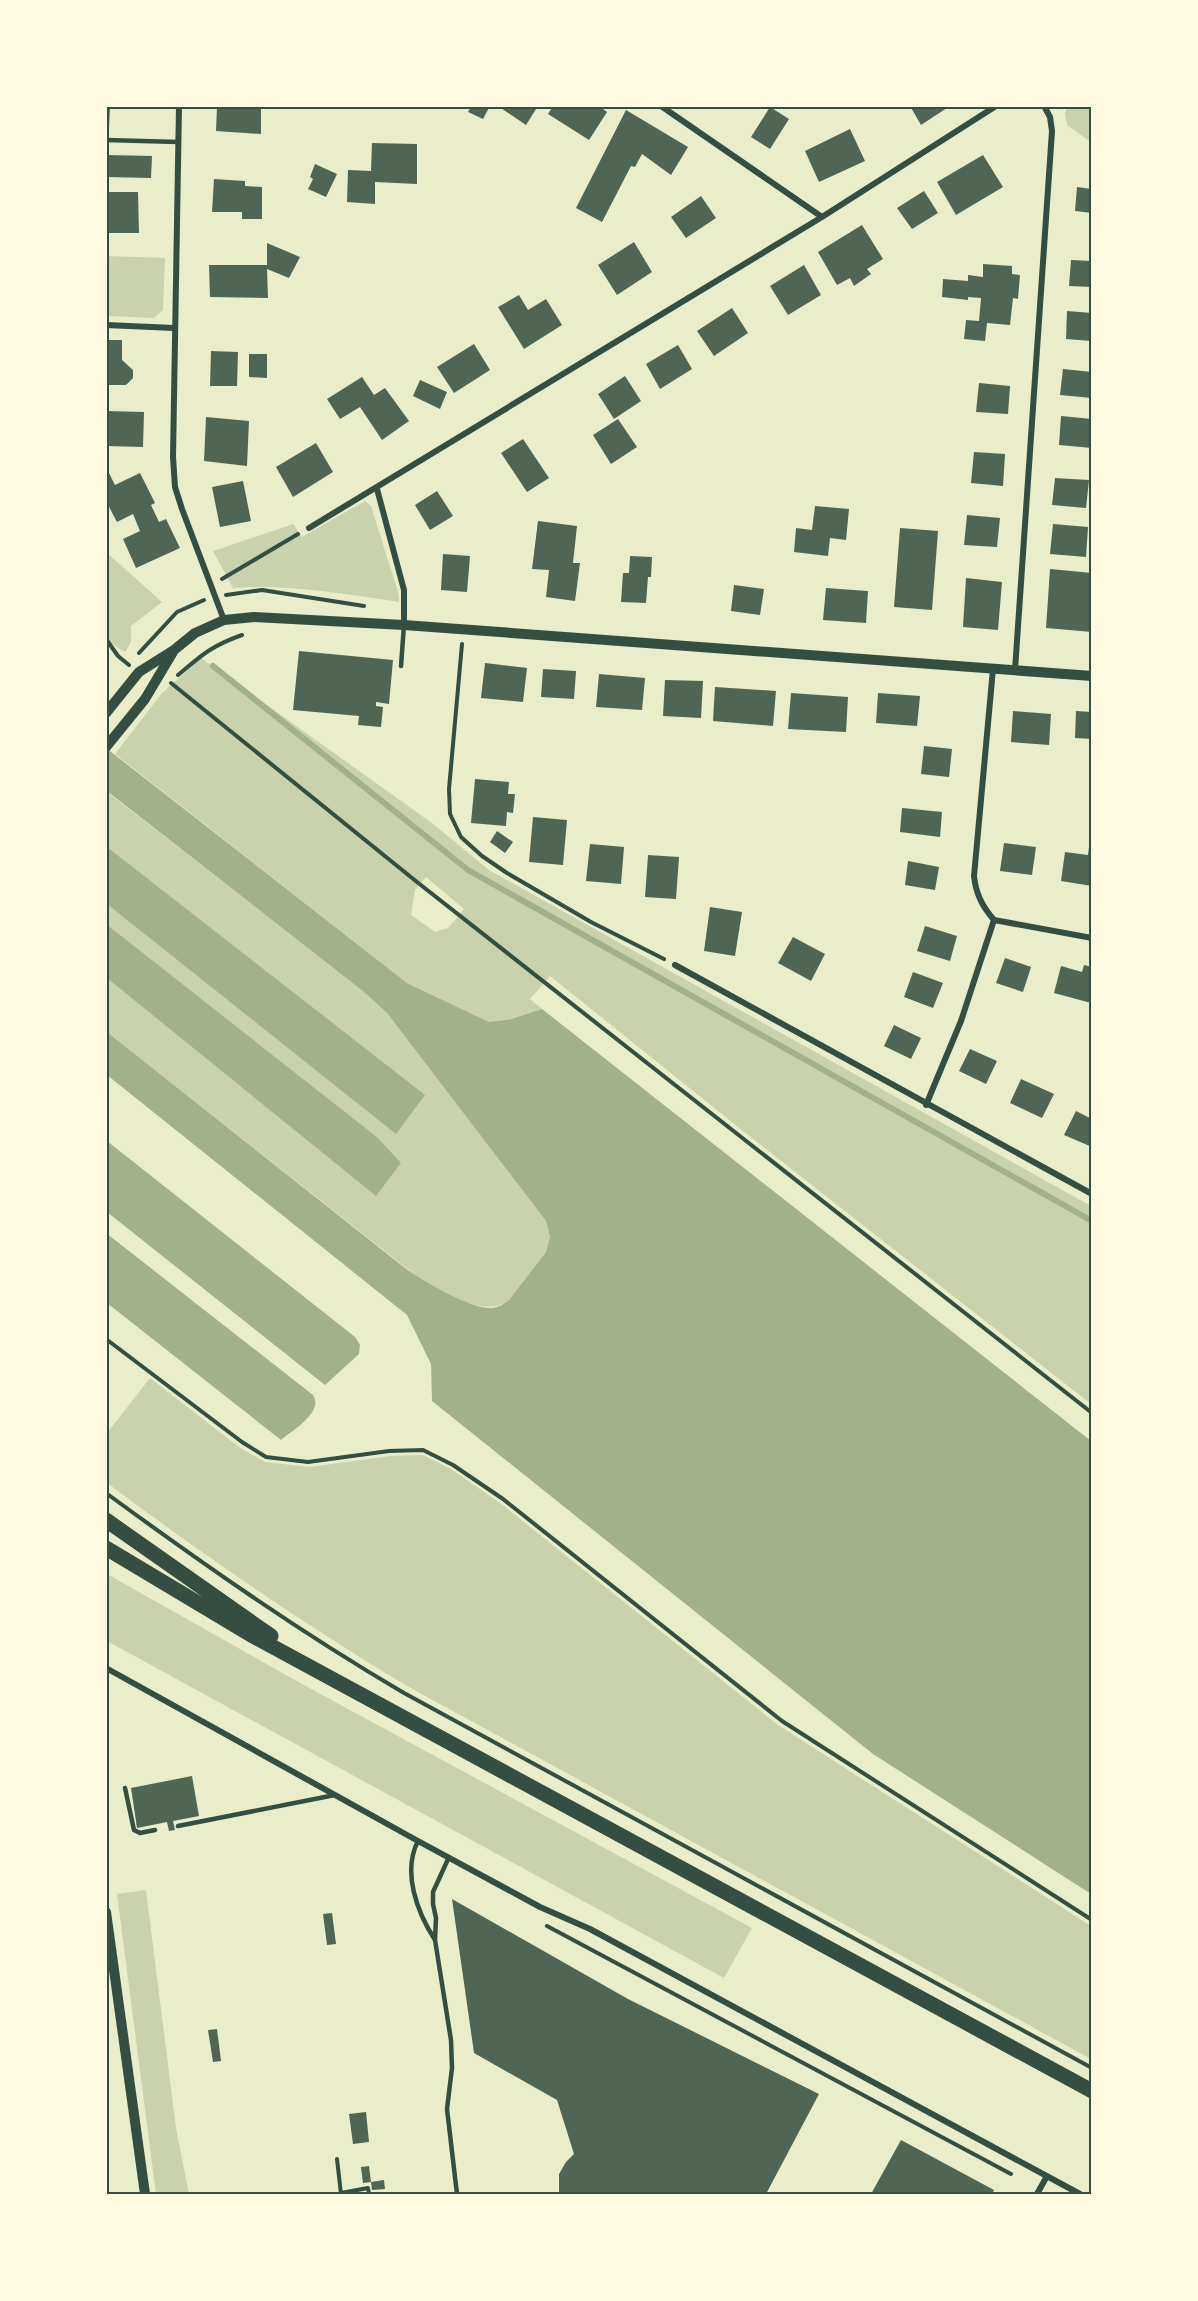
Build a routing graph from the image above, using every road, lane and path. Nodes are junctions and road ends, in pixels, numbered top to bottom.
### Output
1 (179, 106) edge
2 (661, 106) edge
3 (996, 106) edge
4 (1044, 106) edge
5 (106, 140) edge
6 (178, 142) junction
7 (822, 217) junction
8 (106, 325) edge
9 (174, 328) junction
10 (377, 489) junction
11 (309, 528) joint
12 (212, 585) junction
13 (224, 620) junction
14 (404, 625) junction
15 (463, 629) junction
16 (250, 634) dead end
17 (106, 639) edge
18 (174, 650) junction
19 (401, 666) dead end
20 (993, 669) junction
21 (1015, 670) junction
22 (139, 672) junction
23 (1092, 676) edge
24 (106, 713) edge
25 (107, 746) edge
26 (994, 920) junction
27 (1092, 938) edge
28 (675, 965) joint
29 (926, 1105) junction
30 (1092, 1194) edge
31 (106, 1339) edge
32 (1092, 1413) edge
33 (106, 1493) edge
34 (106, 1521) edge
35 (106, 1548) edge
36 (106, 1668) edge
37 (338, 1682) junction
38 (125, 1788) dead end
39 (337, 1795) junction
40 (178, 1826) dead end
41 (155, 1830) dead end
42 (418, 1840) junction
43 (449, 1857) junction
44 (106, 1912) edge
45 (1092, 1920) edge
46 (544, 1925) dead end
47 (435, 1940) junction
48 (1092, 2068) edge
49 (1092, 2091) edge
50 (337, 2159) dead end
51 (1047, 2176) junction
52 (1038, 2192) edge
53 (145, 2194) edge
54 (341, 2194) edge
55 (369, 2194) edge
56 (457, 2194) edge
57 (1080, 2194) edge

1 - 6 street
2 - 7 street
3 - 7 street
4 - 21 street
5 - 6 lane
6 - 9 street
7 - 10 street
8 - 9 street
9 - 12 street
10 - 11 street
10 - 14 street
11 - 12 path
12 - 13 street
13 - 14 street
13 - 18 street
14 - 15 street
14 - 19 lane
15 - 20 street
15 - 28 path
16 - 32 path
17 - 22 path
18 - 22 street
18 - 25 street
20 - 21 street
20 - 26 street
21 - 23 street
22 - 24 street
26 - 27 street
26 - 29 street
28 - 29 street
29 - 30 street
31 - 45 path
33 - 48 path
34 - 37 main road
35 - 37 main road
36 - 39 street
37 - 49 main road
38 - 41 lane
39 - 40 lane
39 - 42 street
42 - 43 street
42 - 47 lane
43 - 47 lane
43 - 51 street
44 - 53 street
46 - 52 path
47 - 56 lane
50 - 54 path
51 - 52 street
51 - 57 street
54 - 55 path

